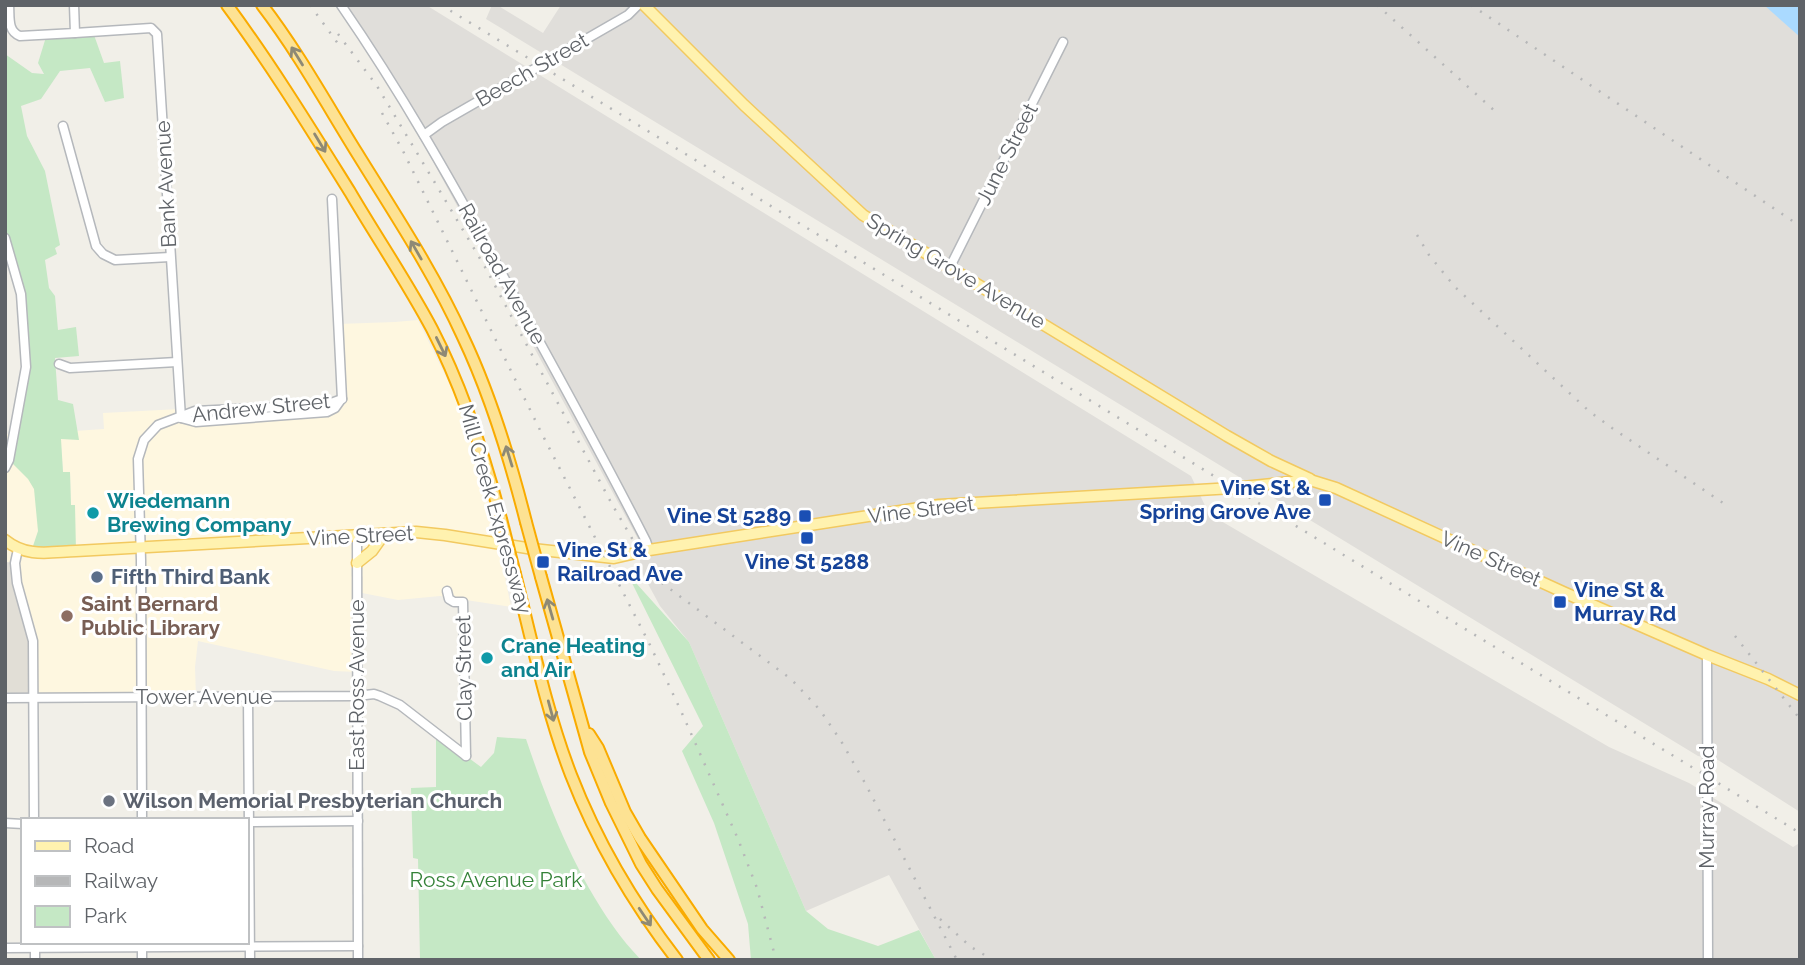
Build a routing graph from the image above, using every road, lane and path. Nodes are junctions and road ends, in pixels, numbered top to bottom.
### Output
1 (9, 5) edge
2 (74, 5) edge
3 (227, 5) edge
4 (262, 5) edge
5 (341, 5) edge
6 (638, 5) edge
7 (644, 5) edge
8 (75, 33) junction
9 (1063, 42) dead end
10 (63, 125) dead end
11 (425, 135) junction
12 (332, 199) dead end
13 (5, 238) edge
14 (170, 257) junction
15 (950, 267) junction
16 (177, 362) junction
17 (60, 364) dead end
18 (181, 418) junction
19 (5, 468) edge
20 (1310, 480) junction
21 (384, 534) junction
22 (357, 537) junction
23 (5, 540) edge
24 (140, 548) junction
25 (18, 549) junction
26 (649, 550) junction
27 (357, 563) junction
28 (447, 591) dead end
29 (1707, 655) junction
30 (1800, 695) edge
31 (357, 696) junction
32 (141, 697) junction
33 (247, 697) junction
34 (5, 698) edge
35 (34, 698) junction
36 (400, 705) joint
37 (582, 722) junction
38 (34, 818) edge
39 (142, 818) edge
40 (248, 818) edge
41 (358, 821) junction
42 (248, 822) edge
43 (142, 944) edge
44 (35, 945) edge
45 (358, 946) junction
46 (249, 947) junction
47 (5, 948) edge
48 (35, 960) edge
49 (142, 960) edge
50 (250, 960) edge
51 (358, 960) edge
52 (677, 960) edge
53 (709, 960) edge
54 (729, 960) edge
55 (1708, 960) edge

1 - 8 street, Bank Avenue
2 - 8 street
3 -> 52 highway, Mill Creek Expressway, bridge
37 -> 4 highway, Mill Creek Expressway, bridge
5 - 11 street, Railroad Avenue
6 - 11 street, Beech Street
7 - 15 main road, Spring Grove Avenue
8 - 14 street, Bank Avenue
9 - 15 street, June Street
10 - 14 street
11 - 26 street, Railroad Avenue
12 - 18 street, Andrew Street
13 - 19 street
14 - 16 street, Bank Avenue
15 - 20 main road, Spring Grove Avenue
16 - 17 street
16 - 18 street, Bank Avenue
18 - 24 street
20 - 26 main road, Vine Street
20 - 29 main road, Vine Street
21 - 22 main road, Vine Street
21 - 26 main road, Vine Street
21 - 27 main road
22 - 24 main road, Vine Street
22 - 27 street, East Ross Avenue
23 - 25 main road
24 - 25 main road, Vine Street
24 - 32 street
25 - 35 street
27 - 31 street, East Ross Avenue
28 - 36 street, Clay Street
29 - 30 main road, Vine Street
29 - 55 street, Murray Road
31 - 33 street, Tower Avenue
31 - 36 street, Tower Avenue
31 - 41 street, East Ross Avenue
32 - 33 street, Tower Avenue
32 - 35 street, Tower Avenue
32 - 39 street
33 - 40 street
34 - 35 street, Tower Avenue
35 - 38 street
37 - 53 highway, Mill Creek Expressway
37 - 54 highway
41 - 42 street
41 - 45 street, East Ross Avenue
42 - 46 street
43 - 44 street
43 - 46 street
43 - 49 street
44 - 47 street
44 - 48 street
45 - 46 street
45 - 51 street, East Ross Avenue
46 - 50 street

